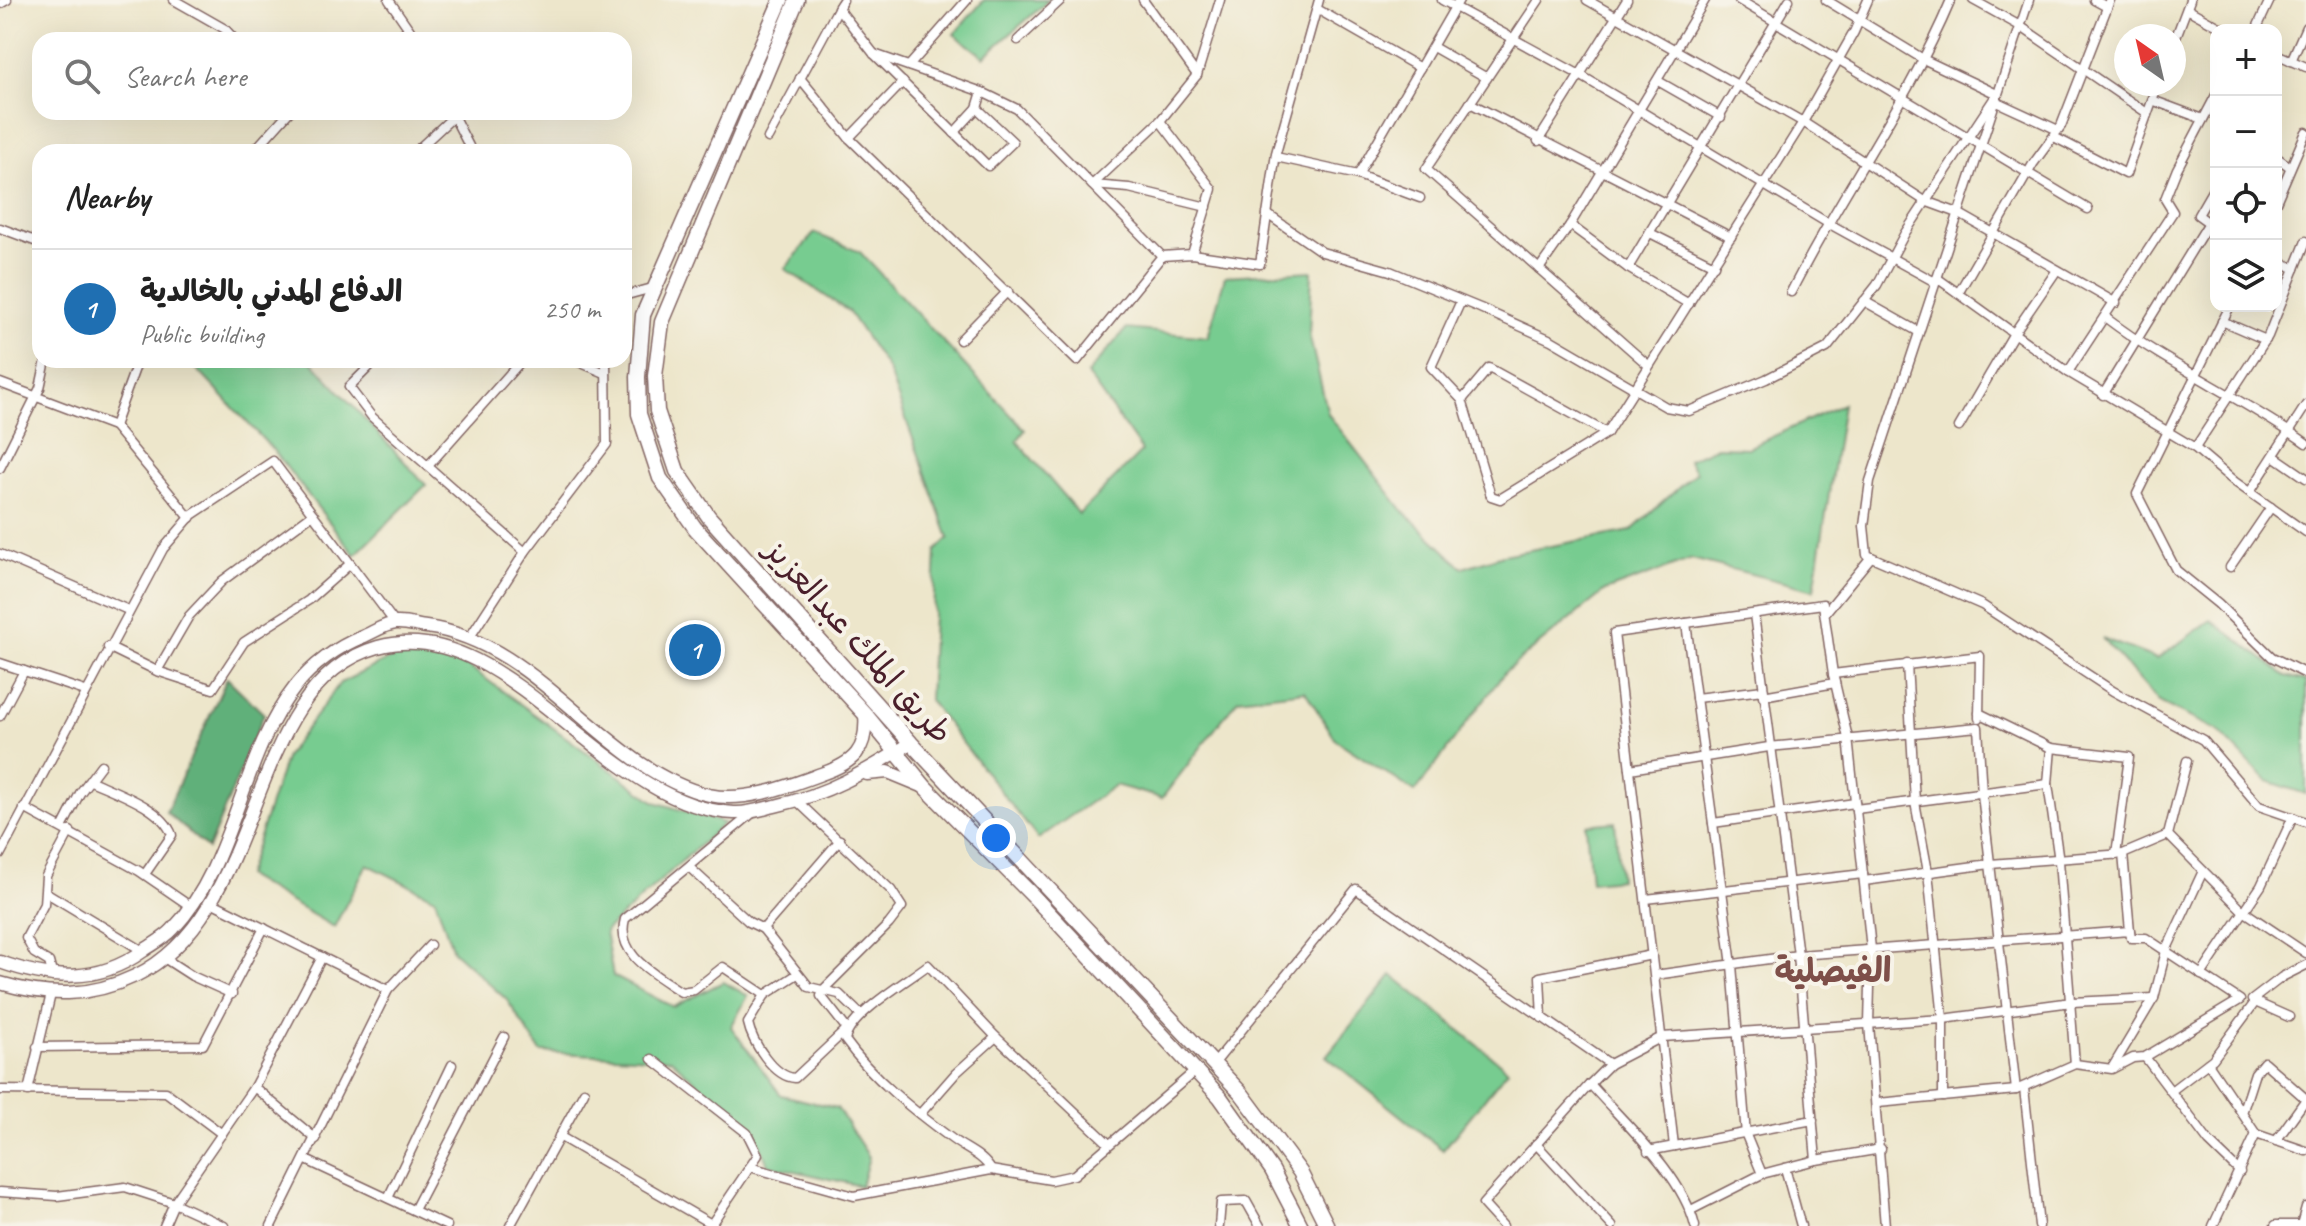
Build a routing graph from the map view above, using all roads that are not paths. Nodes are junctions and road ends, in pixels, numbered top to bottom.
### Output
1 (7, 0) edge
2 (174, 0) edge
3 (389, 0) edge
4 (781, 0) edge
5 (797, 0) edge
6 (967, 0) edge
7 (1061, 0) edge
8 (1143, 0) edge
9 (1220, 0) edge
10 (1442, 0) edge
11 (1539, 0) edge
12 (1587, 0) edge
13 (1627, 0) edge
14 (1705, 0) edge
15 (1739, 0) edge
16 (1789, 0) edge
17 (1826, 0) edge
18 (1868, 0) edge
19 (1951, 0) edge
20 (1973, 0) edge
21 (2029, 0) edge
22 (2094, 0) edge
23 (2270, 0) edge
24 (842, 3) edge
25 (2109, 3) edge
26 (0, 4) edge
27 (1457, 4) edge
28 (2188, 4) edge
29 (1318, 5) edge
30 (1617, 16) junction
31 (1859, 21) junction
32 (1776, 22) junction
33 (2181, 24) edge
34 (2216, 24) edge
35 (2259, 24) edge
36 (2020, 26) junction
37 (2306, 27) edge
38 (409, 29) junction
39 (228, 32) edge
40 (404, 32) edge
41 (411, 32) edge
42 (1018, 40) dead end
43 (1512, 40) junction
44 (1433, 47) junction
45 (1678, 49) junction
46 (874, 54) junction
47 (2282, 57) edge
48 (1839, 59) junction
49 (1923, 59) junction
50 (2291, 61) junction
51 (909, 66) junction
52 (2306, 67) edge
53 (1420, 68) junction
54 (2083, 71) junction
55 (1197, 75) junction
56 (1580, 75) junction
57 (800, 78) junction
58 (1487, 78) junction
59 (1658, 81) junction
60 (903, 82) junction
61 (1739, 85) junction
62 (982, 92) junction
63 (1901, 96) junction
64 (2154, 96) edge
65 (1996, 97) junction
66 (2152, 100) junction
67 (1470, 103) junction
68 (977, 108) junction
69 (1640, 111) junction
70 (2147, 113) junction
71 (2210, 114) edge
72 (1721, 117) junction
73 (2203, 119) junction
74 (282, 120) edge
75 (447, 120) edge
76 (456, 120) edge
77 (1160, 121) junction
78 (1803, 122) junction
79 (2306, 132) edge
80 (954, 133) junction
81 (2056, 134) junction
82 (1966, 136) junction
83 (768, 138) dead end
84 (849, 138) junction
85 (1538, 141) junction
86 (260, 144) edge
87 (423, 144) edge
88 (468, 144) edge
89 (1981, 144) junction
90 (1702, 148) junction
91 (1276, 157) junction
92 (2282, 161) edge
93 (1862, 163) junction
94 (2290, 167) junction
95 (1602, 173) junction
96 (2028, 173) junction
97 (1358, 175) junction
98 (1092, 185) junction
99 (1764, 185) junction
100 (2282, 187) edge
101 (2210, 194) edge
102 (1420, 198) dead end
103 (1925, 201) junction
104 (1667, 206) junction
105 (1207, 207) junction
106 (2088, 209) dead end
107 (1958, 213) junction
108 (1267, 214) junction
109 (1826, 222) junction
110 (2210, 224) edge
111 (1570, 225) junction
112 (0, 228) edge
113 (2210, 229) edge
114 (1650, 233) junction
115 (1994, 233) junction
116 (1731, 237) junction
117 (32, 240) edge
118 (2306, 241) edge
119 (1192, 254) junction
120 (1162, 256) junction
121 (1891, 256) junction
122 (2282, 262) edge
123 (1714, 265) junction
124 (1628, 268) junction
125 (1539, 269) junction
126 (2295, 269) junction
127 (2057, 270) junction
128 (1936, 280) junction
129 (656, 287) junction
130 (1008, 291) junction
131 (1791, 292) dead end
132 (1959, 292) junction
133 (632, 294) edge
134 (1461, 301) junction
135 (1864, 301) junction
136 (2116, 303) junction
137 (1689, 304) junction
138 (2227, 312) edge
139 (2106, 318) junction
140 (2222, 321) junction
141 (1919, 332) junction
142 (2014, 333) junction
143 (960, 340) dead end
144 (2266, 340) junction
145 (2137, 341) junction
146 (1648, 365) junction
147 (44, 368) edge
148 (135, 368) edge
149 (368, 368) edge
150 (515, 368) edge
151 (593, 368) edge
152 (605, 368) edge
153 (2068, 372) junction
154 (605, 373) junction
155 (2193, 375) junction
156 (0, 383) edge
157 (1634, 387) junction
158 (2230, 392) junction
159 (2103, 395) junction
160 (35, 398) junction
161 (1462, 400) junction
162 (2306, 405) edge
163 (114, 426) junction
164 (1959, 427) dead end
165 (2167, 429) junction
166 (2289, 431) junction
167 (1607, 433) junction
168 (2306, 443) edge
169 (2195, 448) junction
170 (2274, 456) junction
171 (2, 461) edge
172 (428, 466) junction
173 (2306, 478) edge
174 (2250, 492) junction
175 (2271, 507) junction
176 (313, 514) junction
177 (190, 518) junction
178 (2304, 527) edge
179 (525, 552) junction
180 (0, 554) edge
181 (1871, 557) junction
182 (350, 564) junction
183 (2230, 567) dead end
184 (128, 610) junction
185 (1825, 613) junction
186 (1754, 614) junction
187 (395, 623) junction
188 (1686, 623) junction
189 (470, 637) junction
190 (108, 647) junction
191 (0, 663) edge
192 (1907, 664) junction
193 (24, 671) junction
194 (157, 671) junction
195 (2306, 674) edge
196 (1834, 678) junction
197 (85, 691) junction
198 (1763, 693) junction
199 (1696, 698) junction
200 (1979, 713) junction
201 (865, 714) junction
202 (0, 716) edge
203 (1978, 727) junction
204 (902, 731) junction
205 (1911, 733) junction
206 (1848, 738) junction
207 (886, 741) junction
208 (911, 743) junction
209 (1769, 747) junction
210 (2051, 748) junction
211 (897, 753) junction
212 (1704, 757) junction
213 (851, 761) junction
214 (2187, 761) dead end
215 (101, 765) dead end
216 (1630, 769) junction
217 (856, 777) junction
218 (89, 780) junction
219 (2048, 784) junction
220 (925, 787) junction
221 (244, 790) junction
222 (259, 794) junction
223 (1982, 794) junction
224 (797, 801) junction
225 (1915, 802) junction
226 (1856, 806) junction
227 (24, 808) junction
228 (757, 810) junction
229 (1779, 813) junction
230 (2293, 817) junction
231 (2306, 822) edge
232 (1713, 823) junction
233 (67, 829) junction
234 (2168, 835) junction
235 (840, 840) junction
236 (2119, 854) junction
237 (0, 855) edge
238 (2059, 861) junction
239 (1990, 864) junction
240 (689, 867) junction
241 (2203, 871) junction
242 (1928, 872) junction
243 (145, 874) junction
244 (1864, 877) junction
245 (1788, 882) junction
246 (1722, 892) junction
247 (47, 893) junction
248 (1646, 899) junction
249 (213, 903) junction
250 (190, 906) junction
251 (2242, 910) junction
252 (264, 928) junction
253 (763, 929) junction
254 (2130, 931) junction
255 (2063, 937) junction
256 (1998, 942) junction
257 (430, 945) dead end
258 (1936, 948) junction
259 (1871, 949) junction
260 (143, 951) junction
261 (2166, 951) junction
262 (2306, 953) edge
263 (1652, 955) junction
264 (1798, 955) junction
265 (322, 957) junction
266 (164, 958) junction
267 (0, 962) edge
268 (1732, 965) junction
269 (2306, 965) edge
270 (796, 975) junction
271 (1655, 975) junction
272 (2201, 975) junction
273 (53, 977) junction
274 (0, 983) edge
275 (824, 989) junction
276 (388, 990) junction
277 (51, 994) junction
278 (232, 994) junction
279 (765, 995) junction
280 (2154, 998) junction
281 (2240, 1000) junction
282 (2254, 1001) junction
283 (2072, 1002) junction
284 (2004, 1013) junction
285 (861, 1015) junction
286 (2289, 1017) dead end
287 (1542, 1018) junction
288 (1943, 1019) junction
289 (1869, 1024) junction
290 (1804, 1028) junction
291 (847, 1029) junction
292 (1736, 1030) junction
293 (504, 1037) dead end
294 (996, 1037) junction
295 (1662, 1037) junction
296 (37, 1047) junction
297 (2145, 1057) junction
298 (652, 1059) dead end
299 (2208, 1063) junction
300 (1214, 1064) junction
301 (1610, 1064) junction
302 (2075, 1064) junction
303 (452, 1065) dead end
304 (2112, 1069) junction
305 (1195, 1071) junction
306 (1590, 1084) junction
307 (254, 1087) junction
308 (2020, 1089) junction
309 (0, 1090) edge
310 (28, 1091) junction
311 (2171, 1091) junction
312 (584, 1092) dead end
313 (1943, 1097) junction
314 (1878, 1103) junction
315 (2242, 1113) junction
316 (920, 1114) junction
317 (1813, 1120) junction
318 (222, 1134) junction
319 (2256, 1134) junction
320 (1746, 1135) junction
321 (559, 1136) junction
322 (316, 1139) junction
323 (2276, 1141) junction
324 (1108, 1143) junction
325 (1536, 1144) junction
326 (1674, 1146) junction
327 (1881, 1149) junction
328 (1648, 1151) junction
329 (2306, 1151) edge
330 (306, 1160) junction
331 (1816, 1160) junction
332 (750, 1167) junction
333 (1785, 1168) junction
334 (991, 1170) junction
335 (2240, 1172) junction
336 (1762, 1174) junction
337 (0, 1192) edge
338 (388, 1198) junction
339 (174, 1203) junction
340 (2306, 1207) edge
341 (414, 1210) junction
342 (1691, 1210) junction
343 (711, 1225) edge
344 (2304, 1225) edge
345 (164, 1226) edge
346 (224, 1226) edge
347 (271, 1226) edge
348 (447, 1226) edge
349 (510, 1226) edge
350 (1219, 1226) edge
351 (1260, 1226) edge
352 (1301, 1226) edge
353 (1327, 1226) edge
354 (1503, 1226) edge
355 (1612, 1226) edge
356 (1695, 1226) edge
357 (1801, 1226) edge
358 (1885, 1226) edge
359 (2039, 1226) edge
360 (2213, 1226) edge
361 (2276, 1226) edge

1 - 26 street
2 - 39 street
3 - 38 street
4 - 129 highway, طريق الملك عبدالعزيز
5 - 204 highway, طريق الملك عبدالعزيز
6 - 51 street
7 - 42 street
8 - 55 street
9 - 55 street
10 - 27 street
11 - 43 street
12 - 30 street
13 - 30 street
14 - 45 street
15 - 32 street
16 - 32 street
17 - 31 street
18 - 31 street
19 - 49 street
20 - 36 street
21 - 36 street
22 - 25 street
23 - 35 street
24 - 46 street
24 - 57 street
25 - 54 street
27 - 43 street
27 - 44 street
28 - 33 street
28 - 34 street
29 - 53 street
29 - 91 street
30 - 45 street
30 - 56 street
31 - 48 street
31 - 49 street
32 - 48 street
32 - 61 street
36 - 54 street
36 - 65 street
37 - 50 street
38 - 40 street
38 - 41 street
43 - 56 street
43 - 58 street
44 - 53 street
44 - 58 street
45 - 59 street
45 - 61 street
46 - 51 street
46 - 60 street
47 - 50 street
48 - 63 street
48 - 78 street
49 - 63 street
49 - 65 street
50 - 52 street
51 - 62 street
53 - 97 street
54 - 70 street
54 - 81 street
55 - 77 street
56 - 69 street
56 - 85 street
57 - 83 street
57 - 84 street
58 - 67 street
59 - 69 street
59 - 72 street
60 - 80 street
60 - 84 street
61 - 72 street
61 - 78 street
62 - 68 street
62 - 98 street
63 - 82 street
63 - 93 street
64 - 66 street
65 - 81 street
65 - 82 street
65 - 89 street
66 - 70 street
66 - 73 street
67 - 85 street
67 - 125 street
68 - 80 street
68 - 80 street
69 - 90 street
69 - 95 street
70 - 81 street
71 - 73 street
72 - 90 street
73 - 136 street
74 - 86 street
75 - 87 street
76 - 88 street
77 - 98 street
77 - 105 street
78 - 93 street
78 - 99 street
79 - 94 street
81 - 96 street
82 - 89 street
82 - 103 street
84 - 130 street
85 - 95 street
89 - 96 street
89 - 107 street
90 - 99 street
90 - 104 street
91 - 97 street
91 - 108 street
92 - 94 street
93 - 103 street
93 - 109 street
94 - 100 street
95 - 104 street
95 - 111 street
96 - 106 street
96 - 115 street
97 - 102 street
98 - 105 street
98 - 120 street
99 - 109 street
99 - 116 street
101 - 110 street
103 - 107 street
103 - 121 street
104 - 114 street
104 - 116 street
105 - 119 street
107 - 115 street
107 - 128 street
108 - 119 street
108 - 134 street
109 - 121 street
109 - 131 street
111 - 124 street
111 - 125 street
112 - 117 street
113 - 145 street
114 - 123 street
114 - 124 street
115 - 127 street
115 - 132 street
116 - 123 street
118 - 126 street
119 - 120 street
120 - 130 street
121 - 128 street
121 - 135 street
122 - 126 street
123 - 137 street
124 - 137 street
125 - 146 street
126 - 144 street
127 - 136 street
127 - 142 street
128 - 132 street
128 - 141 street
129 - 133 street
129 - 201 highway, طريق الملك عبدالعزيز
130 - 143 street
132 - 142 street
134 - 157 street
134 - 161 street
135 - 141 street
135 - 157 street
136 - 139 street
137 - 146 street
138 - 140 street
139 - 145 street
139 - 153 street
140 - 144 street
140 - 155 street
141 - 181 street
142 - 153 street
142 - 164 street
144 - 158 street
145 - 155 street
145 - 159 street
146 - 157 street
147 - 160 street
148 - 163 street
149 - 172 street
150 - 172 street
151 - 154 street
152 - 154 street
153 - 159 street
154 - 179 street
155 - 158 street
155 - 165 street
156 - 160 street
157 - 167 street
158 - 166 street
158 - 169 street
159 - 165 street
160 - 163 street
160 - 171 street
161 - 167 street
161 - 167 street
162 - 166 street
163 - 177 street
165 - 169 street
165 - 195 street
166 - 168 street
166 - 170 street
169 - 174 street
170 - 173 street
170 - 174 street
172 - 179 street
174 - 175 street
175 - 178 street
175 - 183 street
176 - 177 street
176 - 182 street
176 - 194 street
177 - 184 street
179 - 189 street
180 - 184 street
181 - 185 street
181 - 230 street
182 - 187 street
182 - 194 street
184 - 190 street
185 - 186 street
185 - 196 street
186 - 188 street
186 - 198 street
187 - 189 main road
187 - 221 main road
188 - 199 street
188 - 216 street
189 - 213 main road
190 - 194 street
190 - 197 street
191 - 193 street
192 - 196 street
192 - 200 street
192 - 205 street
193 - 197 street
193 - 202 street
196 - 198 street
196 - 206 street
197 - 227 street
198 - 199 street
198 - 209 street
199 - 212 street
200 - 203 street
200 - 210 street
201 - 207 highway, طريق الملك عبدالعزيز
201 - 213 main road
203 - 205 street
203 - 223 street
204 - 207 main road
204 - 208 highway, طريق الملك عبدالعزيز
205 - 206 street
205 - 225 street
206 - 209 street
206 - 226 street
207 - 211 highway, طريق الملك عبدالعزيز
207 - 213 main road
208 - 211 main road
208 - 300 highway, طريق الملك عبدالعزيز
209 - 212 street
209 - 229 street
210 - 219 street
210 - 236 street
211 - 217 main road
211 - 220 highway, طريق الملك عبدالعزيز
212 - 216 street
212 - 232 street
214 - 234 street
215 - 218 street
216 - 248 street
217 - 220 main road
217 - 224 main road
218 - 233 street
218 - 243 street
219 - 223 street
219 - 238 street
220 - 305 highway, طريق الملك عبدالعزيز
221 - 222 main road
221 - 250 main road
222 - 228 main road
222 - 249 main road
223 - 225 street
223 - 239 street
224 - 228 main road
224 - 235 street
225 - 226 street
225 - 242 street
226 - 229 street
226 - 244 street
227 - 233 street
227 - 237 street
228 - 240 street
229 - 232 street
229 - 245 street
230 - 231 street
230 - 251 street
232 - 246 street
233 - 243 street
233 - 247 street
234 - 236 street
234 - 241 street
235 - 253 street
235 - 275 street
236 - 238 street
236 - 254 street
238 - 239 street
238 - 255 street
239 - 242 street
239 - 256 street
240 - 253 street
240 - 279 street
241 - 251 street
241 - 261 street
242 - 244 street
242 - 258 street
243 - 250 street
244 - 245 street
244 - 259 street
245 - 246 street
245 - 264 street
246 - 248 street
246 - 268 street
247 - 260 street
247 - 273 street
248 - 263 street
249 - 252 street
249 - 266 main road
250 - 260 main road
251 - 262 street
251 - 272 street
252 - 265 street
252 - 278 street
253 - 270 street
254 - 255 street
254 - 261 street
255 - 256 street
255 - 283 street
256 - 258 street
256 - 284 street
257 - 276 street
258 - 259 street
258 - 288 street
259 - 264 street
259 - 289 street
260 - 273 main road
261 - 272 street
261 - 280 street
263 - 271 street
263 - 287 street
264 - 268 street
264 - 290 street
265 - 276 street
265 - 307 street
266 - 277 main road
266 - 278 street
267 - 273 main road
268 - 271 street
268 - 292 street
269 - 282 street
270 - 275 street
270 - 279 street
271 - 295 street
272 - 281 street
274 - 277 main road
275 - 285 street
275 - 291 street
276 - 322 street
277 - 296 street
278 - 296 street
279 - 291 street
280 - 283 street
280 - 304 street
281 - 282 street
281 - 297 street
282 - 286 street
282 - 299 street
283 - 284 street
283 - 302 street
284 - 288 street
284 - 308 street
285 - 291 street
285 - 294 street
287 - 300 street
287 - 301 street
288 - 289 street
288 - 313 street
289 - 290 street
289 - 314 street
290 - 292 street
290 - 317 street
291 - 316 street
292 - 295 street
292 - 320 street
293 - 341 street
294 - 316 street
294 - 324 street
295 - 301 street
295 - 326 street
296 - 310 street
297 - 304 street
297 - 311 street
298 - 332 street
299 - 311 street
299 - 315 street
300 - 353 highway, طريق الملك عبدالعزيز
301 - 306 street
302 - 304 street
302 - 308 street
303 - 338 street
305 - 324 street
305 - 352 highway, طريق الملك عبدالعزيز
306 - 325 street
306 - 328 street
307 - 318 street
307 - 322 street
308 - 313 street
308 - 359 street
309 - 310 street
310 - 318 street
311 - 335 street
312 - 321 street
313 - 314 street
314 - 327 street
315 - 319 street
315 - 323 street
316 - 334 street
317 - 320 street
317 - 331 street
318 - 339 street
319 - 323 street
319 - 335 street
320 - 326 street
320 - 336 street
321 - 343 street
321 - 349 street
322 - 330 street
323 - 329 street
324 - 334 street
325 - 354 street
325 - 355 street
326 - 328 street
327 - 331 street
327 - 358 street
328 - 342 street
330 - 338 street
330 - 347 street
331 - 333 street
332 - 334 street
332 - 343 street
333 - 336 street
333 - 357 street
335 - 360 street
336 - 342 street
337 - 339 street
338 - 341 street
339 - 345 street
339 - 346 street
340 - 344 street
341 - 348 street
342 - 356 street
344 - 361 street
350 - 351 street

